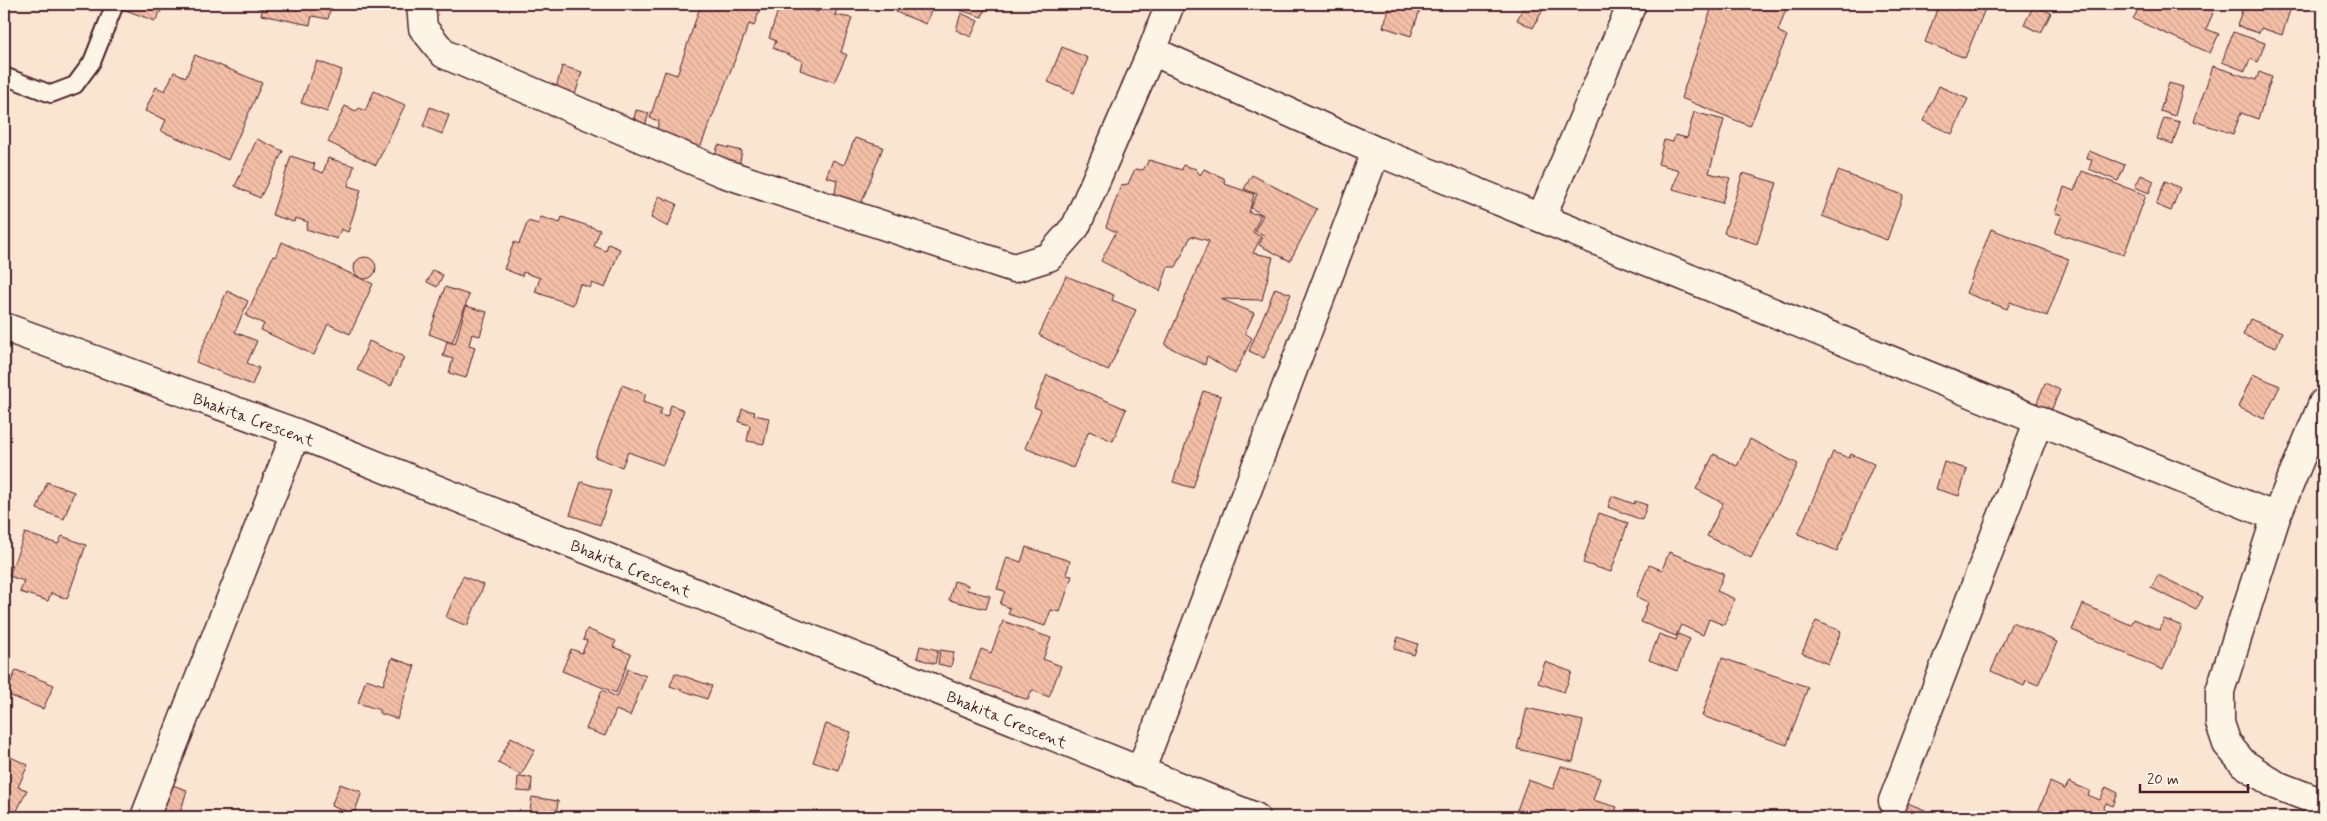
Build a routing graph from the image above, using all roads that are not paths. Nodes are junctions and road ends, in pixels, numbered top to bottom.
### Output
1 (115, 4) edge
2 (421, 4) edge
3 (1170, 4) edge
4 (1632, 4) edge
5 (1152, 51) junction
6 (4, 76) edge
7 (1376, 150) junction
8 (1541, 218) junction
9 (4, 326) edge
10 (2323, 403) edge
11 (2038, 420) junction
12 (296, 433) junction
13 (2276, 517) junction
14 (1140, 772) junction
15 (1893, 801) dead end
16 (2323, 803) edge
17 (145, 817) edge
18 (1255, 817) edge

1 - 6 lane
2 - 5 street
3 - 5 street
4 - 8 street
5 - 7 street
7 - 8 street
7 - 14 street
8 - 11 street
9 - 12 street, Bhakita Crescent
10 - 13 street
11 - 13 street
11 - 15 street
12 - 14 street, Bhakita Crescent
12 - 17 street
13 - 16 street
14 - 18 street, Bhakita Crescent

